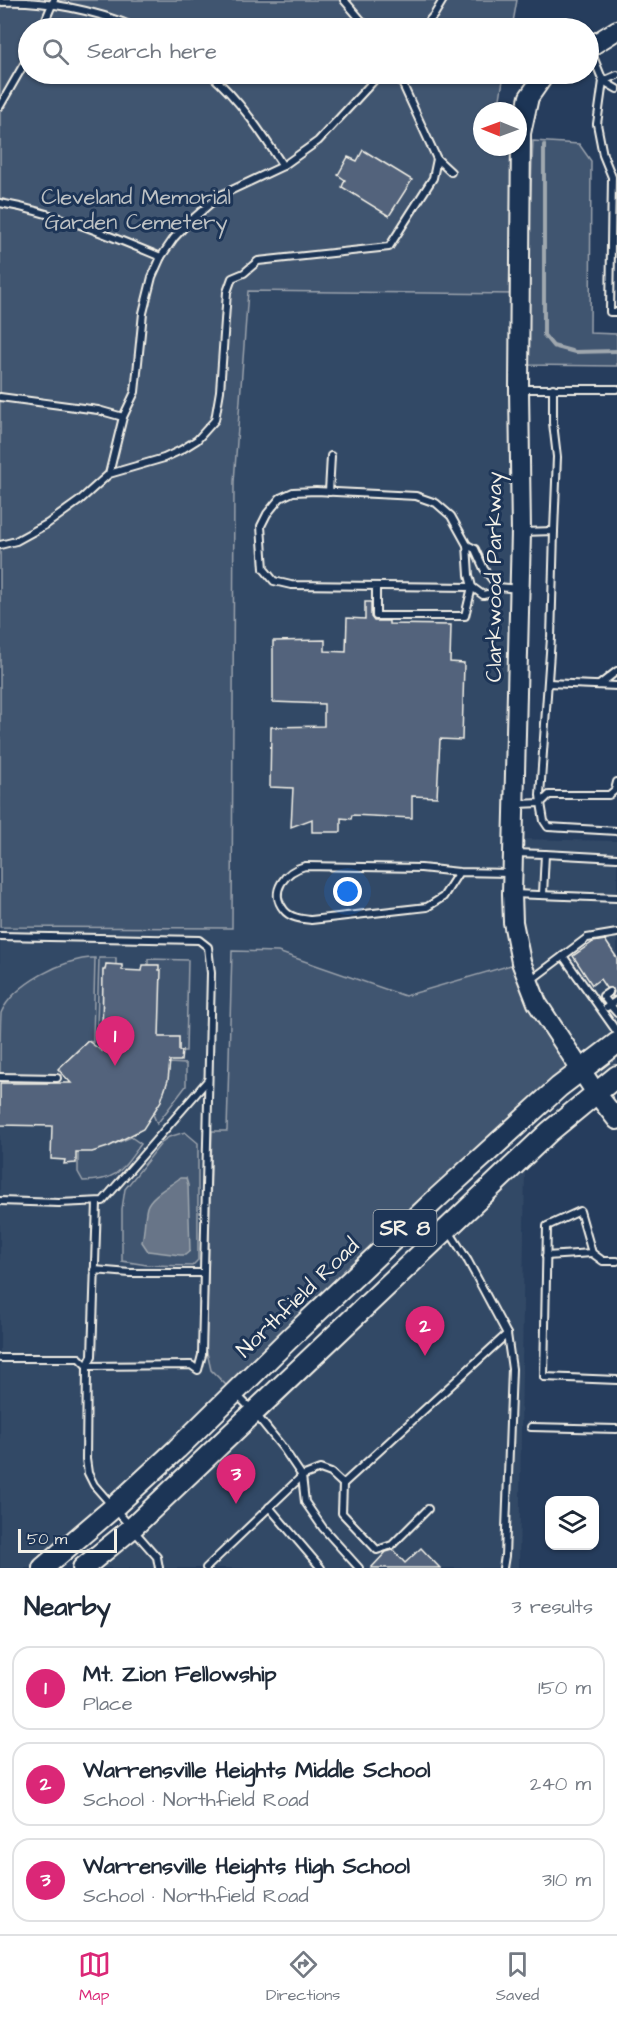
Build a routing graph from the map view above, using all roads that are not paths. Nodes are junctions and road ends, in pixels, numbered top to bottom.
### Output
1 (344, 0) edge
2 (443, 0) edge
3 (0, 2) edge
4 (53, 2) edge
5 (46, 18) edge
6 (110, 18) edge
7 (359, 18) edge
8 (431, 18) edge
9 (617, 30) edge
10 (599, 41) edge
11 (599, 71) edge
12 (18, 74) edge
13 (617, 75) edge
14 (603, 81) junction
15 (219, 84) edge
16 (371, 84) edge
17 (403, 84) edge
18 (538, 84) edge
19 (617, 89) edge
20 (0, 106) edge
21 (438, 159) junction
22 (283, 166) junction
23 (451, 172) dead end
24 (615, 177) edge
25 (0, 203) edge
26 (161, 257) junction
27 (617, 312) edge
28 (553, 388) junction
29 (519, 389) junction
30 (617, 389) edge
31 (0, 397) edge
32 (123, 417) junction
33 (331, 456) dead end
34 (109, 474) junction
35 (329, 492) junction
36 (554, 531) junction
37 (521, 532) junction
38 (0, 545) edge
39 (467, 545) junction
40 (376, 586) junction
41 (472, 587) junction
42 (498, 587) junction
43 (520, 589) junction
44 (617, 671) edge
45 (548, 683) junction
46 (598, 685) junction
47 (617, 686) edge
48 (617, 782) edge
49 (541, 803) junction
50 (515, 804) junction
51 (617, 831) edge
52 (514, 853) junction
53 (545, 854) junction
54 (617, 858) edge
55 (459, 872) junction
56 (513, 873) junction
57 (512, 894) junction
58 (543, 894) junction
59 (617, 898) edge
60 (617, 933) edge
61 (0, 936) edge
62 (563, 956) junction
63 (528, 983) junction
64 (609, 992) dead end
65 (613, 1003) junction
66 (602, 1010) junction
67 (617, 1012) edge
68 (617, 1032) edge
69 (617, 1043) edge
70 (580, 1070) junction
71 (617, 1076) edge
72 (0, 1077) edge
73 (57, 1078) dead end
74 (208, 1080) junction
75 (596, 1093) junction
76 (617, 1120) edge
77 (0, 1201) edge
78 (97, 1202) junction
79 (447, 1227) junction
80 (592, 1253) junction
81 (546, 1256) junction
82 (617, 1261) edge
83 (94, 1270) junction
84 (202, 1274) junction
85 (507, 1334) junction
86 (0, 1358) edge
87 (87, 1366) junction
88 (617, 1380) edge
89 (234, 1393) junction
90 (254, 1412) junction
91 (531, 1427) dead end
92 (617, 1429) edge
93 (302, 1476) junction
94 (343, 1484) junction
95 (269, 1507) junction
96 (113, 1508) junction
97 (428, 1509) dead end
98 (131, 1529) junction
99 (43, 1568) edge
100 (83, 1568) edge
101 (159, 1568) edge
102 (206, 1568) edge
103 (321, 1568) edge
104 (359, 1568) edge
105 (503, 1568) edge

1 - 7 lane
2 - 8 lane
3 - 4 lane
4 - 5 lane
4 - 6 lane
9 - 10 street
11 - 14 lane
12 - 20 lane
13 - 14 lane
14 - 19 lane
14 - 24 lane
15 - 22 lane
16 - 22 lane
17 - 21 lane
18 - 29 street, Clarkwood Parkway
21 - 23 lane
21 - 34 lane
22 - 26 lane
24 - 27 lane
25 - 26 lane
26 - 32 lane
28 - 29 lane
28 - 30 lane
28 - 36 lane
29 - 37 street, Clarkwood Parkway
31 - 32 lane
32 - 34 lane
33 - 35 lane
34 - 38 lane
35 - 39 lane
35 - 40 lane
36 - 37 lane
36 - 45 lane
37 - 43 street, Clarkwood Parkway
39 - 41 lane
39 - 42 lane
40 - 41 lane
40 - 41 lane
41 - 42 lane
42 - 43 lane
43 - 50 street, Clarkwood Parkway
44 - 46 lane
45 - 46 lane
45 - 49 lane
46 - 47 lane
48 - 49 lane
49 - 50 lane
49 - 51 lane
50 - 52 street, Clarkwood Parkway
52 - 53 lane
52 - 56 street, Clarkwood Parkway
53 - 54 lane
53 - 58 lane
55 - 55 lane
55 - 56 lane
56 - 57 street, Clarkwood Parkway
57 - 58 lane
57 - 63 street, Clarkwood Parkway
58 - 59 lane
60 - 62 lane
61 - 74 lane
62 - 63 lane
62 - 66 lane
63 - 70 street, Clarkwood Parkway
64 - 65 lane
65 - 66 lane
65 - 67 lane
66 - 68 lane
69 - 70 main road, Northfield Road / SR 8
70 - 75 street, Clarkwood Parkway
70 - 89 main road, Northfield Road / SR 8
71 - 75 main road, SR 8
72 - 73 lane
74 - 78 lane
74 - 84 lane
75 - 76 street, Clarkwood Parkway
75 - 79 main road, SR 8
77 - 78 lane
78 - 83 lane
79 - 85 lane
79 - 90 main road, SR 8
80 - 81 lane
80 - 81 lane
80 - 82 lane
81 - 88 lane
83 - 84 lane
83 - 87 lane
84 - 87 lane
85 - 94 lane
85 - 105 lane
86 - 87 lane
87 - 96 lane
89 - 90 lane
89 - 96 main road, Northfield Road / SR 8
90 - 93 lane
90 - 98 main road, SR 8
91 - 92 lane
93 - 94 lane
93 - 95 lane
93 - 104 lane
94 - 97 lane
95 - 102 lane
95 - 103 lane
96 - 98 lane
96 - 99 main road, Northfield Road / SR 8
98 - 100 main road, SR 8
98 - 101 lane

